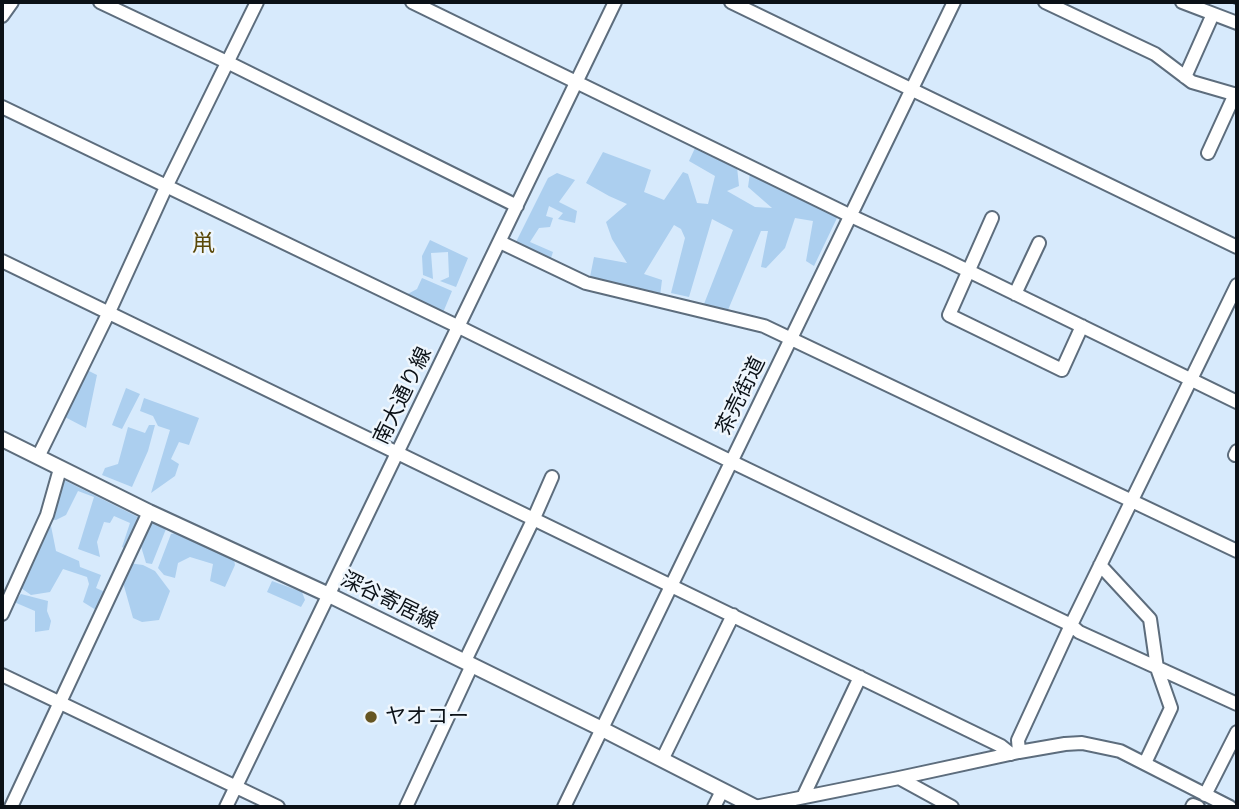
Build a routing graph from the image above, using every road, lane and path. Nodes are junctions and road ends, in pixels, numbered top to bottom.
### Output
1 (12, 2) edge
2 (100, 2) edge
3 (257, 2) edge
4 (412, 2) edge
5 (615, 2) edge
6 (731, 2) edge
7 (954, 2) edge
8 (1045, 2) edge
9 (1182, 2) edge
10 (1213, 14) junction
11 (2, 16) edge
12 (1237, 23) edge
13 (229, 63) junction
14 (1185, 77) junction
15 (576, 81) junction
16 (911, 89) junction
17 (1236, 94) edge
18 (2, 107) edge
19 (1208, 153) dead end
20 (166, 187) junction
21 (517, 206) junction
22 (850, 216) junction
23 (992, 218) dead end
24 (500, 242) junction
25 (1039, 243) dead end
26 (1237, 247) edge
27 (2, 261) edge
28 (968, 271) junction
29 (1237, 285) edge
30 (1016, 294) junction
31 (109, 312) junction
32 (457, 326) junction
33 (1082, 327) junction
34 (791, 337) junction
35 (1191, 380) junction
36 (1237, 402) edge
37 (2, 439) edge
38 (397, 451) junction
39 (38, 457) junction
40 (730, 461) junction
41 (60, 469) junction
42 (552, 477) dead end
43 (1133, 500) junction
44 (149, 512) junction
45 (534, 518) junction
46 (1237, 551) edge
47 (1100, 565) junction
48 (670, 585) junction
49 (329, 594) junction
50 (2, 614) edge
51 (733, 615) junction
52 (1072, 625) junction
53 (469, 663) junction
54 (1157, 668) junction
55 (2, 674) edge
56 (860, 677) junction
57 (60, 702) junction
58 (1237, 704) edge
59 (601, 729) junction
60 (1237, 732) edge
61 (1015, 753) junction
62 (662, 760) junction
63 (1145, 764) junction
64 (899, 778) junction
65 (236, 787) junction
66 (722, 790) junction
67 (1205, 795) junction
68 (803, 797) junction
69 (11, 807) edge
70 (226, 807) edge
71 (278, 807) edge
72 (406, 807) edge
73 (564, 807) edge
74 (714, 807) edge
75 (755, 807) edge
76 (952, 807) edge
77 (1192, 807) edge
78 (1198, 807) edge
79 (1230, 807) edge

1 - 11 street
2 - 13 street
3 - 13 street
4 - 15 street
5 - 15 street, 南大通り線
6 - 16 street
7 - 16 street, 茶売街道
8 - 14 street
9 - 10 street
10 - 12 street
10 - 14 street
13 - 20 street
13 - 21 street
14 - 17 street
15 - 21 street, 南大通り線
15 - 22 street
16 - 22 street, 茶売街道
16 - 26 street
17 - 19 street
18 - 20 street
20 - 31 street
20 - 32 street
21 - 24 street, 南大通り線
22 - 28 street
22 - 34 street, 茶売街道
23 - 28 street
24 - 32 street, 南大通り線
24 - 34 street
25 - 30 street
27 - 31 street
28 - 30 street
28 - 33 street
29 - 35 street
30 - 33 street
31 - 38 street
31 - 39 street
32 - 38 street, 南大通り線
32 - 40 street
33 - 35 street
34 - 40 street, 茶売街道
34 - 43 street
35 - 36 street
35 - 43 street
37 - 39 main road, 深谷寄居線
38 - 45 street
38 - 49 street, 南大通り線
39 - 41 main road, 深谷寄居線
40 - 48 street, 茶売街道
40 - 52 street
41 - 44 main road, 深谷寄居線
41 - 50 street
42 - 45 street
43 - 46 street
43 - 47 street
44 - 49 main road, 深谷寄居線
44 - 57 street
45 - 48 street
45 - 53 street
47 - 52 street
47 - 54 street
48 - 51 street
48 - 59 street, 茶売街道
49 - 53 main road, 深谷寄居線
49 - 65 street, 南大通り線
51 - 56 street
51 - 62 street
52 - 54 street
52 - 61 street
53 - 59 main road, 深谷寄居線
53 - 72 street
54 - 58 street
54 - 63 street
55 - 57 street
56 - 61 street
56 - 68 street
57 - 65 street
57 - 69 street
59 - 62 main road, 深谷寄居線
59 - 73 street, 茶売街道
60 - 67 street
61 - 63 street
61 - 64 street
62 - 66 main road, 深谷寄居線
63 - 67 street
64 - 68 street
64 - 76 street
65 - 70 street, 南大通り線
65 - 71 street
66 - 74 street
66 - 75 main road, 深谷寄居線
67 - 79 street
68 - 75 street
77 - 78 street

